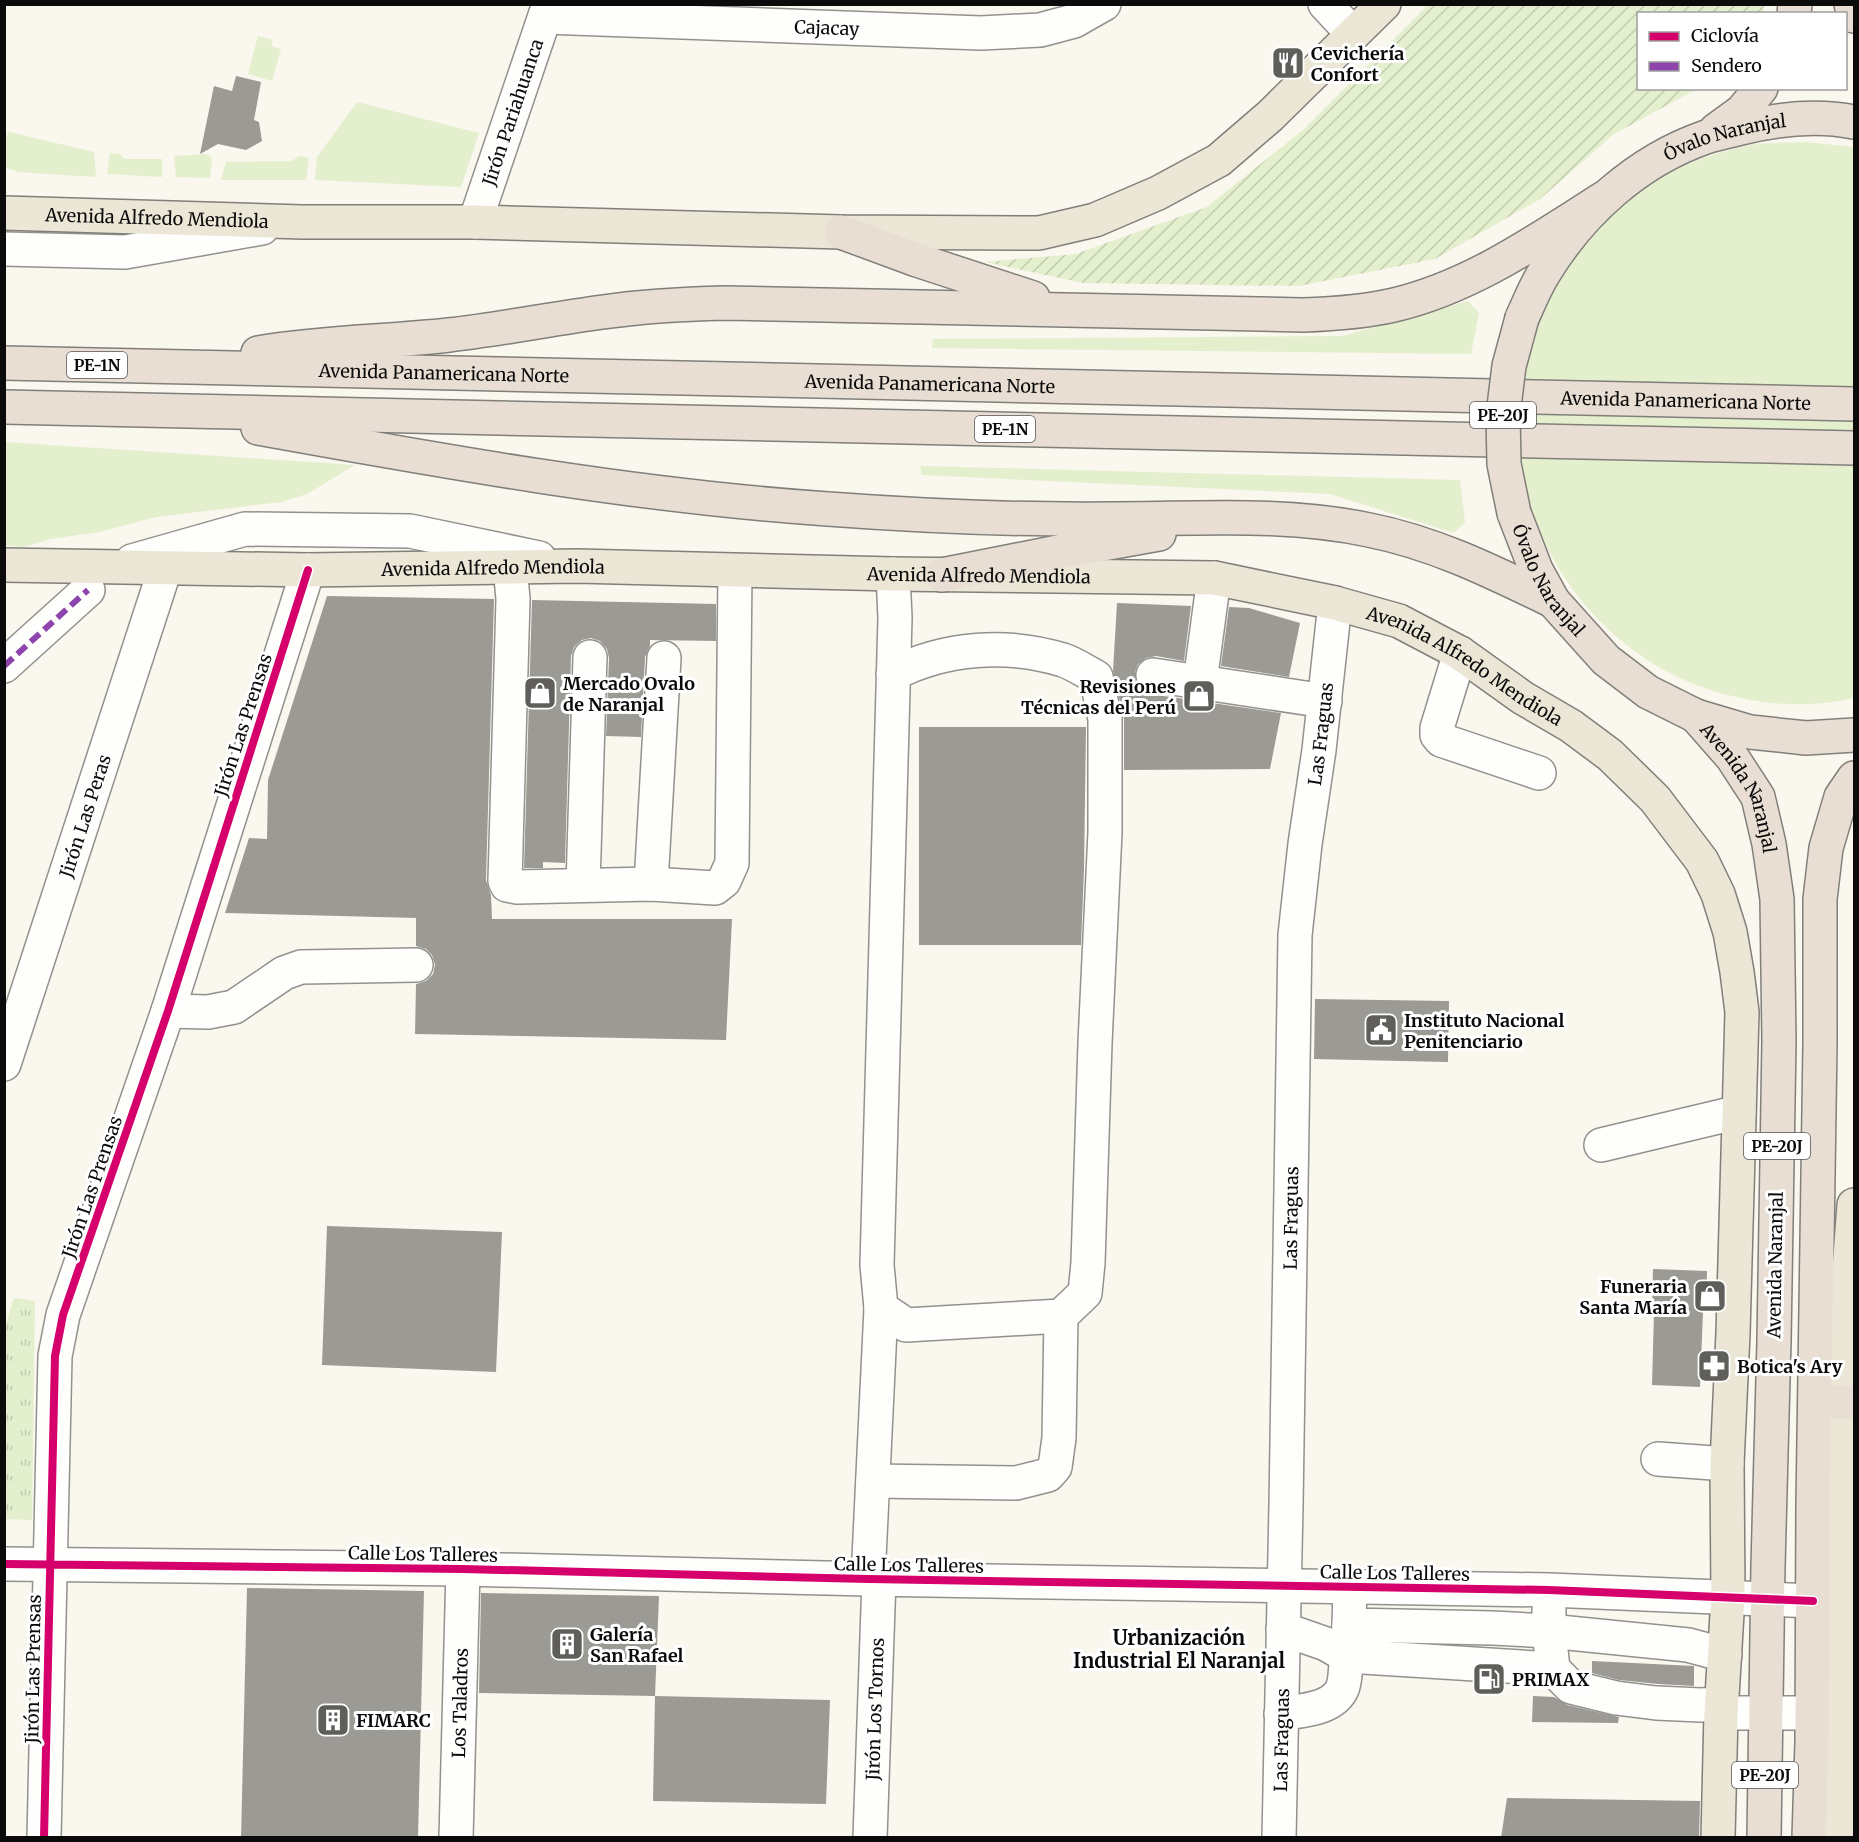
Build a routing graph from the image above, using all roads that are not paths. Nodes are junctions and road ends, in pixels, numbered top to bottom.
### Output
1 (1104, 4) edge
2 (1325, 4) edge
3 (1383, 4) edge
4 (1851, 4) edge
5 (547, 11) edge
6 (1854, 16) edge
7 (1353, 33) junction
8 (1759, 90) edge
9 (1854, 122) edge
10 (1706, 136) junction
11 (1604, 198) junction
12 (4, 213) edge
13 (302, 222) junction
14 (475, 222) junction
15 (840, 232) junction
16 (4, 249) edge
17 (1066, 309) junction
18 (4, 363) edge
19 (189, 368) junction
20 (1854, 404) edge
21 (4, 407) edge
22 (156, 410) junction
23 (1854, 448) edge
24 (1237, 519) junction
25 (4, 565) edge
26 (510, 566) junction
27 (577, 566) junction
28 (165, 569) junction
29 (308, 570) junction
30 (735, 571) junction
31 (892, 574) junction
32 (942, 574) junction
33 (98, 578) junction
34 (1214, 578) junction
35 (1554, 601) junction
36 (1335, 603) junction
37 (1460, 653) junction
38 (590, 657) dead end
39 (664, 658) dead end
40 (4, 666) edge
41 (893, 674) junction
42 (1153, 675) dead end
43 (1200, 682) junction
44 (1324, 701) junction
45 (1696, 716) junction
46 (1854, 735) edge
47 (1539, 773) dead end
48 (1854, 778) edge
49 (651, 884) junction
50 (583, 885) junction
51 (416, 965) dead end
52 (168, 1011) junction
53 (4, 1064) edge
54 (1739, 1112) junction
55 (1601, 1145) dead end
56 (1854, 1205) edge
57 (881, 1308) junction
58 (1061, 1316) junction
59 (1831, 1402) junction
60 (1658, 1459) dead end
61 (1727, 1464) junction
62 (873, 1481) junction
63 (4, 1564) edge
64 (50, 1566) junction
65 (463, 1569) junction
66 (874, 1579) junction
67 (1284, 1585) junction
68 (1350, 1588) junction
69 (1549, 1590) junction
70 (1728, 1597) junction
71 (1768, 1599) junction
72 (1813, 1601) junction
73 (1283, 1629) junction
74 (1550, 1631) junction
75 (1348, 1641) junction
76 (1725, 1655) junction
77 (1553, 1669) junction
78 (1722, 1709) junction
79 (1767, 1713) junction
80 (1281, 1714) junction
81 (1835, 1715) edge
82 (44, 1838) edge
83 (456, 1838) edge
84 (870, 1838) edge
85 (1279, 1838) edge
86 (1718, 1838) edge
87 (1764, 1838) edge
88 (1809, 1838) edge
89 (1839, 1838) edge

1 - 5 street, Cajacay
2 - 7 street
3 - 7 main road, Avenida Alfredo Mendiola
4 - 6 highway
5 - 14 street, Jirón Pariahuanca
7 - 15 main road, Avenida Alfredo Mendiola
8 - 10 highway, PE-20J
9 - 10 highway, Óvalo Naranjal / PE-20J
10 - 11 highway, Óvalo Naranjal / PE-20J
11 - 17 highway
11 - 35 highway, Óvalo Naranjal / PE-20J, bridge
12 - 13 main road, Avenida Alfredo Mendiola
13 - 14 main road, Avenida Alfredo Mendiola
13 - 16 street
14 - 15 main road, Avenida Alfredo Mendiola
15 - 17 highway
17 - 19 highway
18 - 19 highway, Avenida Panamericana Norte / PE-1N
19 - 20 highway, Avenida Panamericana Norte / PE-1N
21 - 22 highway, PE-1N
22 - 23 highway, PE-1N
22 - 24 highway
24 - 32 highway
24 - 35 highway
25 - 33 main road, Avenida Alfredo Mendiola
26 - 27 main road, Avenida Alfredo Mendiola
26 - 29 main road, Avenida Alfredo Mendiola
26 - 50 street
27 - 30 main road, Avenida Alfredo Mendiola
27 - 33 street
28 - 29 main road, Avenida Alfredo Mendiola
28 - 33 main road, Avenida Alfredo Mendiola
28 - 53 street, Jirón Las Peras
29 - 52 street, Jirón Las Prensas
30 - 31 main road, Avenida Alfredo Mendiola
30 - 49 street
31 - 32 main road, Avenida Alfredo Mendiola
31 - 41 street, Jirón Los Tornos
32 - 34 main road, Avenida Alfredo Mendiola
33 - 40 street
34 - 36 main road, Avenida Alfredo Mendiola
34 - 43 street
35 - 45 highway, Óvalo Naranjal / PE-20J
36 - 37 main road, Avenida Alfredo Mendiola
36 - 44 street, Las Fraguas
37 - 47 street
37 - 54 main road, Avenida Alfredo Mendiola
38 - 50 street
39 - 49 street
41 - 57 street, Jirón Los Tornos
41 - 58 street
42 - 43 street
43 - 44 street
44 - 67 street, Las Fraguas
45 - 46 highway, Óvalo Naranjal / PE-20J
45 - 71 highway, Avenida Naranjal / PE-20J
48 - 59 highway, PE-20J
49 - 50 street
51 - 52 street
52 - 64 street, Jirón Las Prensas
54 - 55 street
54 - 61 main road
56 - 59 main road
57 - 58 street
57 - 62 street, Jirón Los Tornos
58 - 62 street
59 - 72 highway, PE-20J
59 - 81 main road
60 - 61 street
61 - 70 main road
62 - 66 street, Jirón Los Tornos
63 - 64 street, Calle Los Talleres
64 - 65 street, Calle Los Talleres
64 - 82 street, Jirón Las Prensas
65 - 66 street, Calle Los Talleres
65 - 83 street, Los Taladros
66 - 67 street, Calle Los Talleres
66 - 84 street, Jirón Los Tornos
67 - 68 street, Calle Los Talleres
67 - 73 street, Las Fraguas
68 - 69 street, Calle Los Talleres
68 - 75 street
69 - 70 street, Calle Los Talleres
69 - 74 street
70 - 71 street, Calle Los Talleres
70 - 76 main road
71 - 72 street, Calle Los Talleres
71 - 79 highway, Avenida Naranjal / PE-20J
72 - 81 highway, PE-20J
73 - 75 street
73 - 80 street, Las Fraguas
74 - 75 street
74 - 76 street
74 - 77 street
75 - 77 street
75 - 80 street
76 - 78 main road
77 - 78 street
78 - 79 street
78 - 86 main road
79 - 81 street
79 - 87 highway, Avenida Naranjal / PE-20J
80 - 85 street, Las Fraguas
81 - 88 highway, PE-20J
81 - 89 main road

